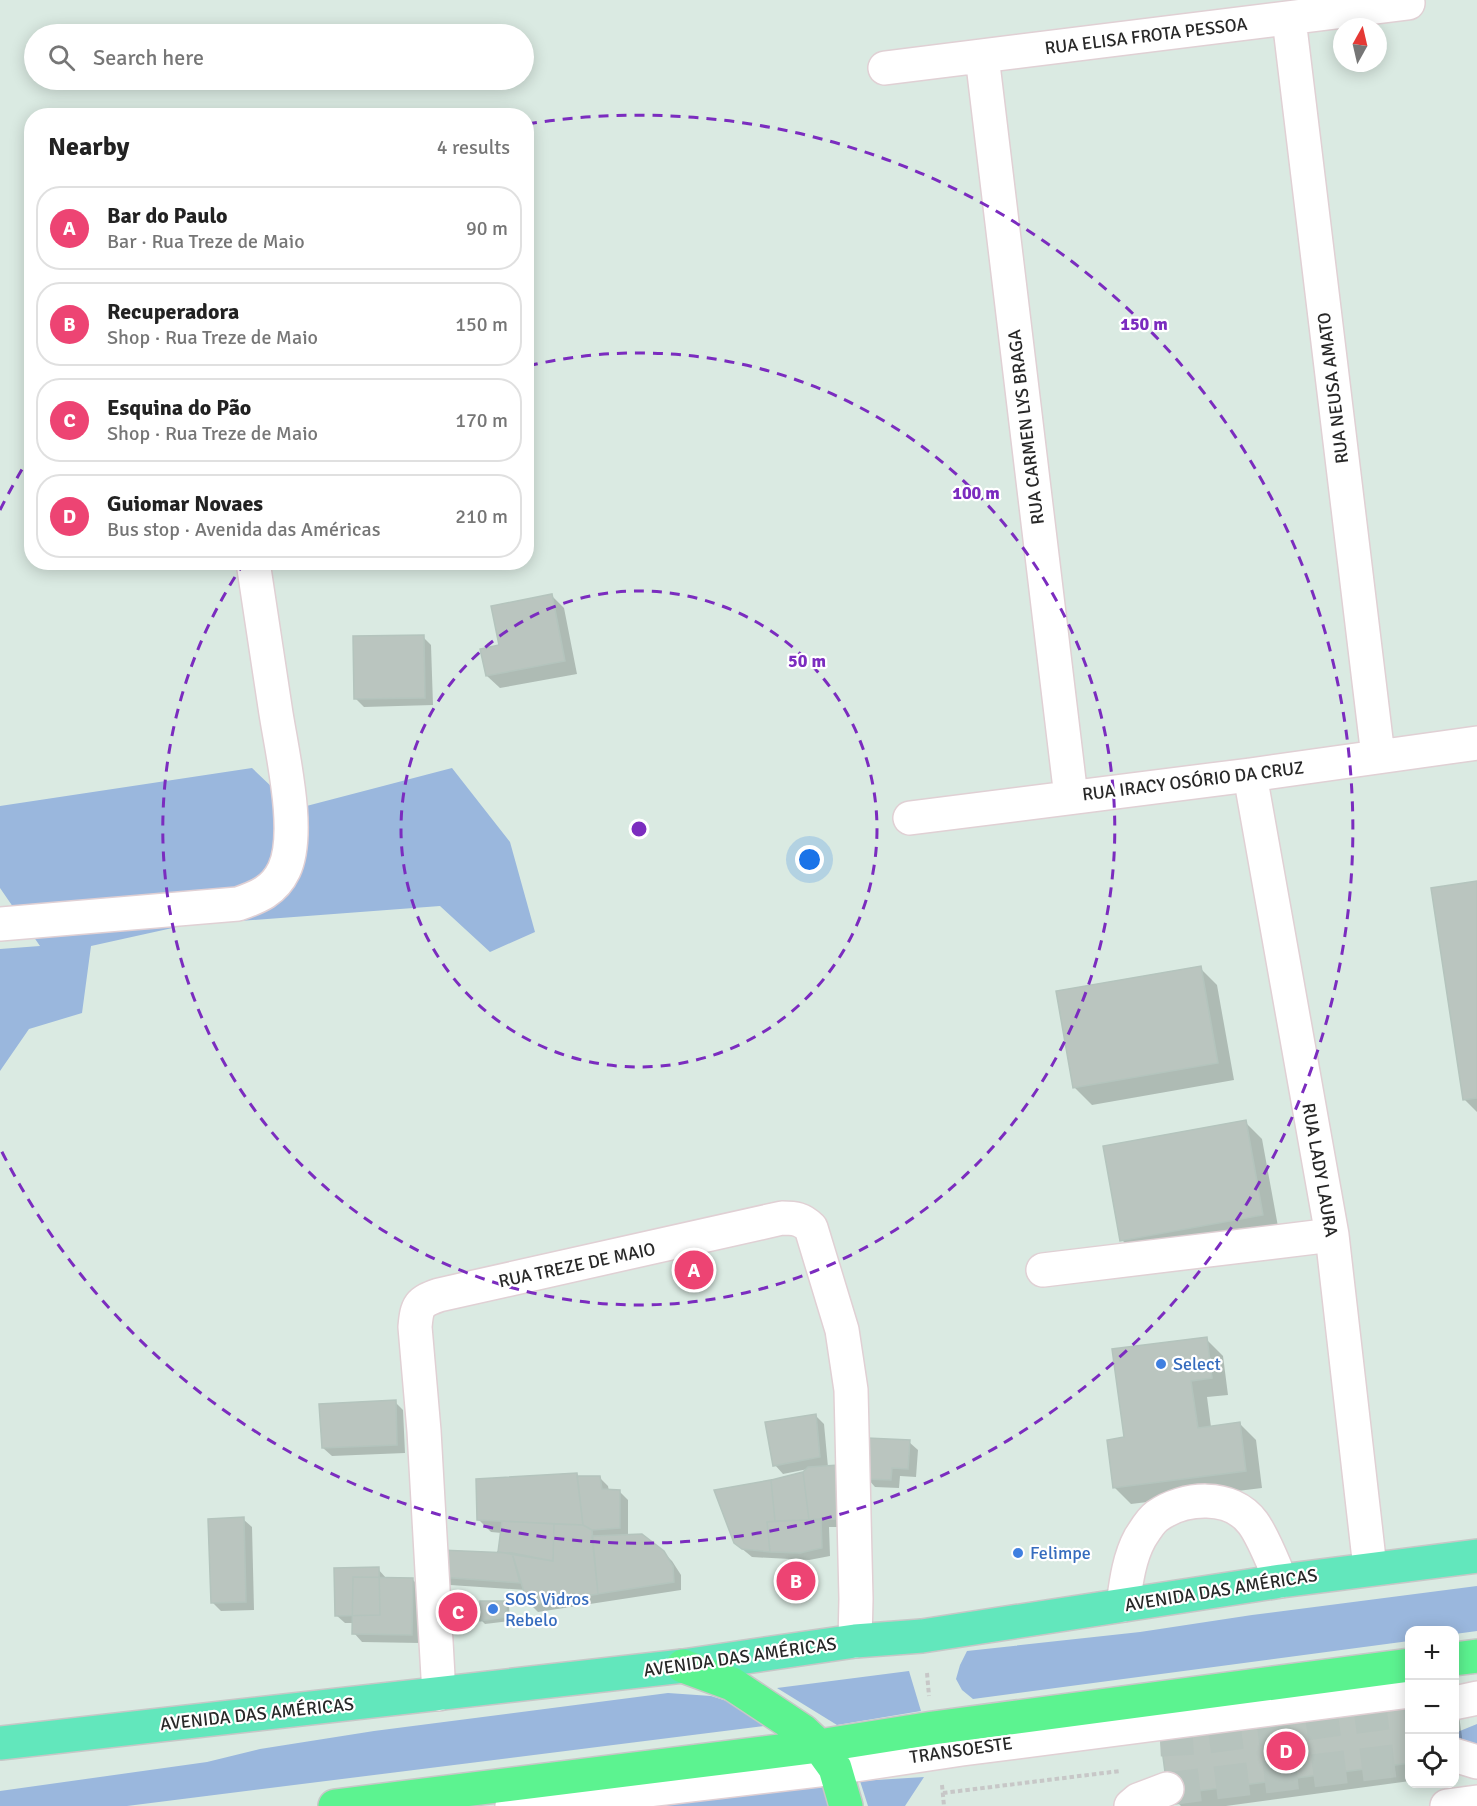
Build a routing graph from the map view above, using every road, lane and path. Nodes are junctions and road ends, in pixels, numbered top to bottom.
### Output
1 (1408, 3) dead end
2 (1289, 19) junction
3 (982, 56) junction
4 (885, 68) dead end
5 (254, 570) edge
6 (1477, 743) edge
7 (1378, 756) junction
8 (1250, 775) junction
9 (1071, 797) junction
10 (910, 818) dead end
11 (0, 924) edge
12 (1332, 1235) junction
13 (1043, 1270) dead end
14 (1477, 1556) edge
15 (1370, 1568) junction
16 (1281, 1581) junction
17 (1123, 1605) junction
18 (855, 1641) junction
19 (1477, 1656) edge
20 (1459, 1658) edge
21 (684, 1666) junction
22 (1405, 1666) edge
23 (927, 1673) dead end
24 (1477, 1682) edge
25 (1459, 1684) edge
26 (1405, 1692) edge
27 (439, 1694) junction
28 (930, 1697) dead end
29 (1477, 1698) edge
30 (1459, 1702) edge
31 (1071, 1735) junction
32 (1161, 1740) tunnel mouth
33 (0, 1743) edge
34 (1459, 1756) edge
35 (827, 1757) junction
36 (1477, 1762) edge
37 (1129, 1770) dead end
38 (1167, 1789) tunnel mouth
39 (943, 1793) dead end
40 (1477, 1802) edge
41 (335, 1806) edge
42 (512, 1806) edge
43 (846, 1806) edge
44 (1131, 1806) edge
45 (1448, 1806) edge

1 - 2 street, RUA ELISA FROTA PESSOA
2 - 3 street, RUA ELISA FROTA PESSOA
2 - 7 street, RUA NEUSA AMATO
3 - 4 street, RUA ELISA FROTA PESSOA
3 - 9 street, RUA CARMEN LYS BRAGA
5 - 11 street
6 - 7 street, RUA IRACY OSÓRIO DA CRUZ
7 - 8 street, RUA IRACY OSÓRIO DA CRUZ
8 - 9 street, RUA IRACY OSÓRIO DA CRUZ
8 - 12 street, RUA LADY LAURA
9 - 10 street, RUA IRACY OSÓRIO DA CRUZ
12 - 13 street
12 - 15 street, RUA LADY LAURA
14 - 15 main road, AVENIDA DAS AMÉRICAS
15 - 16 main road, AVENIDA DAS AMÉRICAS
16 - 17 main road, AVENIDA DAS AMÉRICAS
16 - 17 street
17 - 18 main road, AVENIDA DAS AMÉRICAS
18 - 21 main road, AVENIDA DAS AMÉRICAS
18 - 27 street, RUA TREZE DE MAIO
19 - 20 highway
21 - 27 main road, AVENIDA DAS AMÉRICAS
21 - 35 highway
22 - 35 highway
23 - 28 path
24 - 25 street
26 - 31 street, TRANSOESTE
27 - 33 main road, AVENIDA DAS AMÉRICAS
29 - 30 street
31 - 32 street
31 - 35 street, TRANSOESTE
34 - 36 street
35 - 41 highway
35 - 42 street, TRANSOESTE
35 - 43 highway
37 - 39 path
38 - 44 street
40 - 45 street

